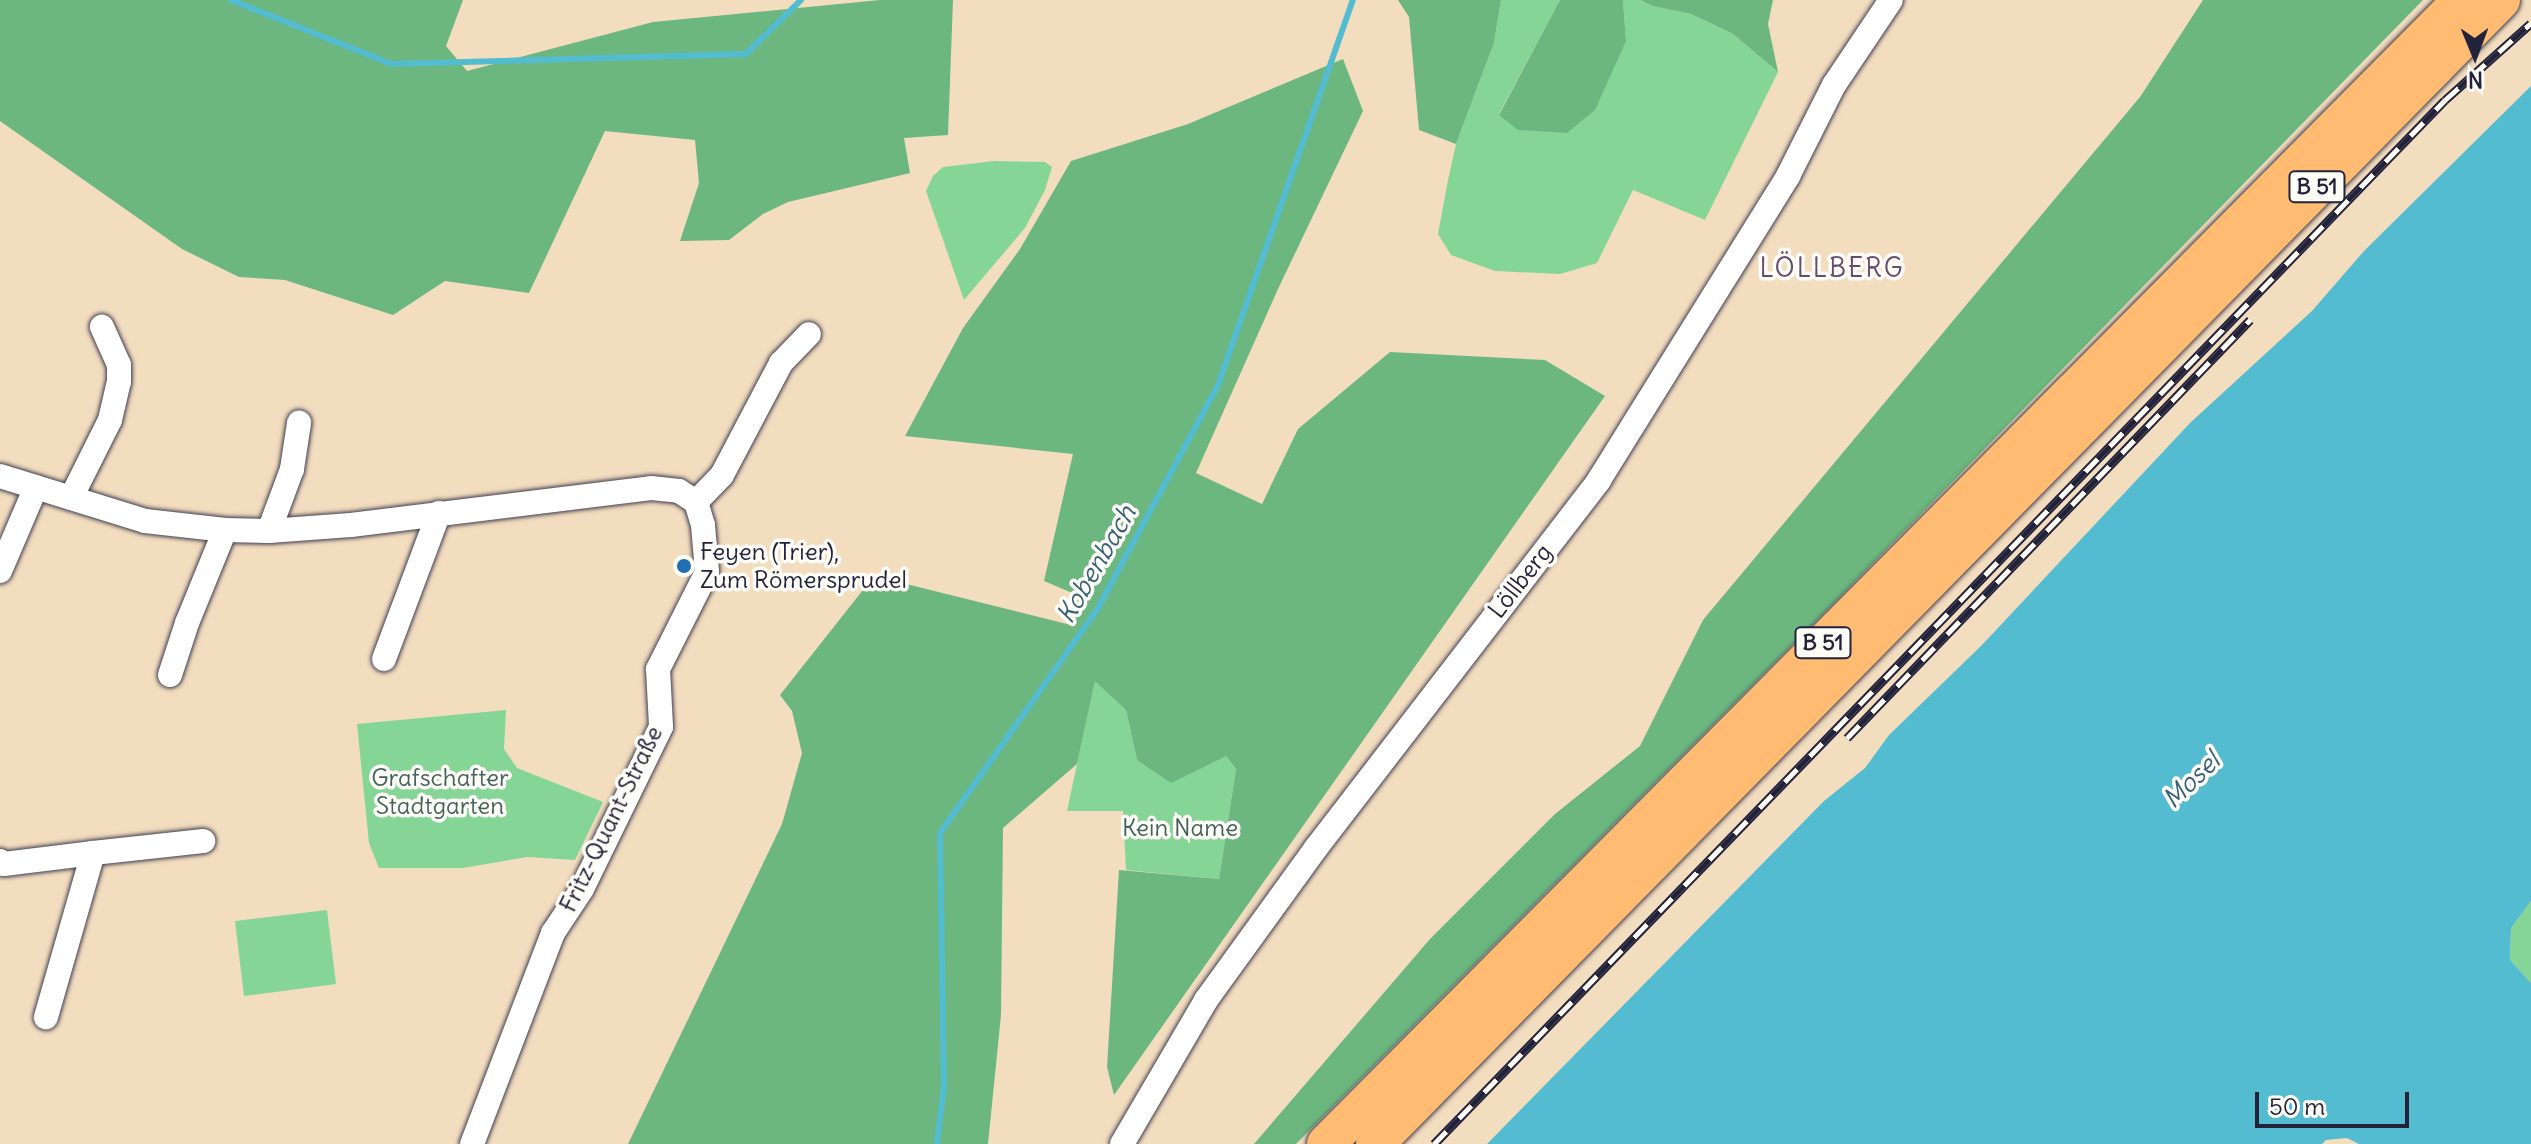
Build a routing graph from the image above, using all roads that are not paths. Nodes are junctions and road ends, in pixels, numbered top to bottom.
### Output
1 (1891, 0) edge
2 (2462, 0) edge
3 (2501, 0) edge
4 (102, 327) dead end
5 (809, 334) dead end
6 (299, 423) dead end
7 (0, 476) edge
8 (36, 487) junction
9 (71, 498) junction
10 (696, 502) junction
11 (439, 513) junction
12 (225, 530) junction
13 (269, 531) junction
14 (0, 571) edge
15 (384, 659) dead end
16 (170, 675) dead end
17 (203, 841) dead end
18 (93, 853) junction
19 (0, 861) edge
20 (46, 1017) dead end
21 (472, 1144) edge
22 (1122, 1144) edge
23 (1326, 1144) edge
24 (1375, 1144) edge

1 - 22 street, Löllberg
2 - 23 main road, B 51
3 - 24 main road, B 51
4 - 9 street
5 - 10 street
6 - 13 street
7 - 8 street
8 - 9 street
8 - 14 street
9 - 12 street
10 - 11 street
10 - 21 street, Fritz-Quant-Straße
11 - 13 street
11 - 15 street
12 - 13 street
12 - 16 street
17 - 18 street
18 - 19 street
18 - 20 street

